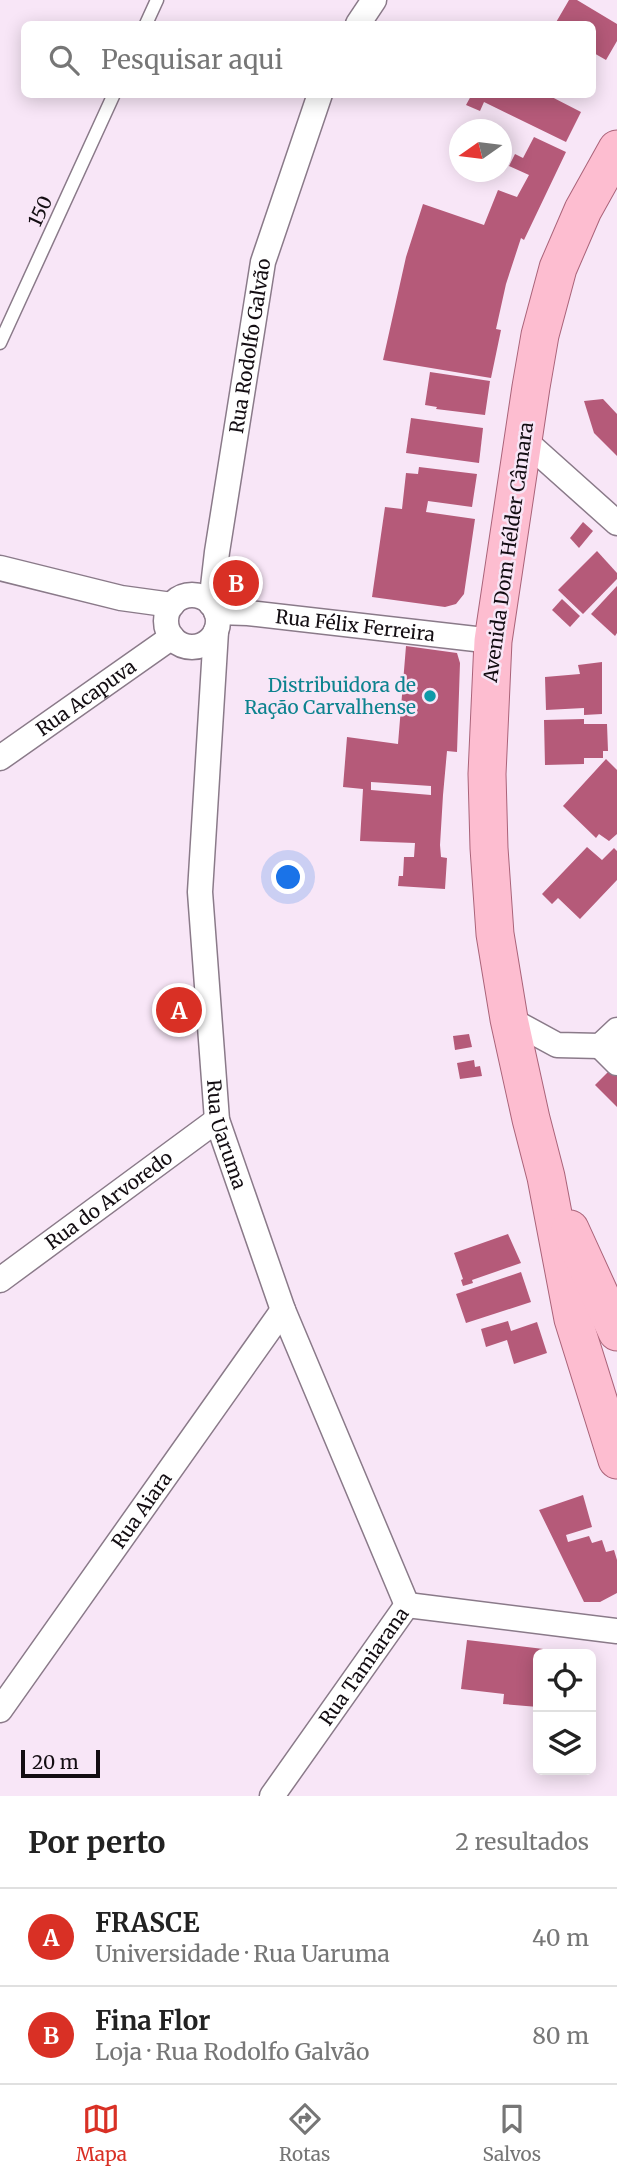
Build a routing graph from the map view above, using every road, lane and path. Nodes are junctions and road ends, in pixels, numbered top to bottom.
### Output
1 (158, 0) edge
2 (374, 0) edge
3 (148, 21) edge
4 (360, 21) edge
5 (112, 98) edge
6 (319, 98) edge
7 (617, 149) edge
8 (0, 343) edge
9 (523, 439) junction
10 (617, 523) edge
11 (0, 568) edge
12 (173, 605) junction
13 (214, 616) junction
14 (172, 636) junction
15 (493, 641) junction
16 (0, 758) edge
17 (509, 1019) junction
18 (557, 1045) junction
19 (611, 1046) edge
20 (522, 1078) junction
21 (217, 1120) junction
22 (546, 1177) junction
23 (0, 1280) edge
24 (284, 1310) junction
25 (617, 1332) edge
26 (617, 1460) edge
27 (407, 1605) junction
28 (617, 1631) edge
29 (0, 1710) edge
30 (272, 1796) edge

1 - 3 lane
2 - 4 street
5 - 8 lane, 150
6 - 13 street, Rua Rodolfo Galvão
7 - 9 main road, Avenida Dom Hélder Câmara
9 - 10 street
9 - 15 main road, Avenida Dom Hélder Câmara
11 - 12 street
12 - 13 street
12 - 14 street
13 - 14 street
13 - 15 street, Rua Félix Ferreira
13 - 21 street, Rua Uaruma
14 - 16 street, Rua Acapuva
15 - 17 main road, Avenida Dom Hélder Câmara
17 - 18 street
17 - 20 main road, Avenida Dom Hélder Câmara
18 - 19 street
18 - 20 street
20 - 22 main road, Avenida Dom Hélder Câmara
21 - 23 street, Rua do Arvoredo
21 - 24 street, Rua Uaruma
22 - 25 main road, Avenida Dom Hélder Câmara
22 - 26 main road, Avenida Dom Hélder Câmara
24 - 27 street, Rua Uaruma
24 - 29 street, Rua Aiara
27 - 28 street, Rua Tamiarana
27 - 30 street, Rua Tamiarana

